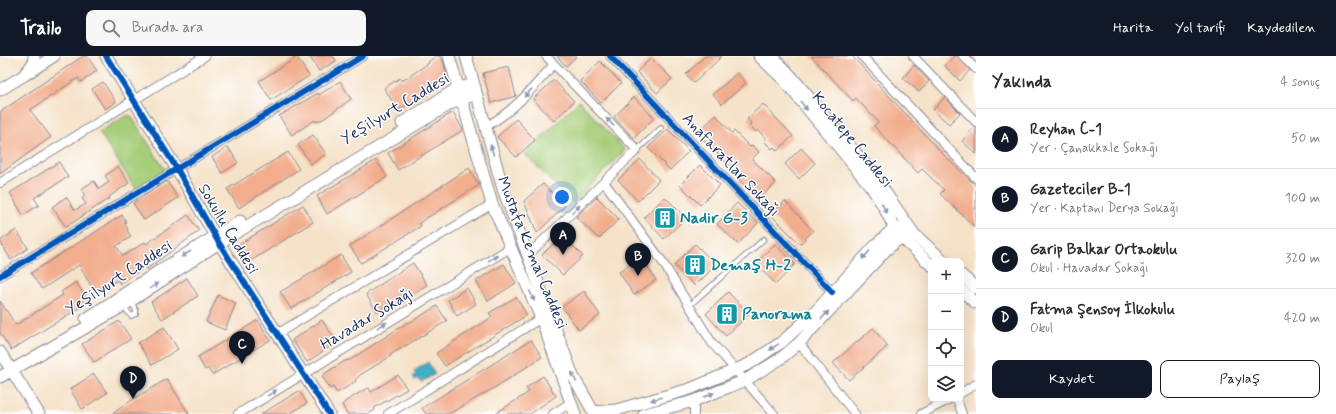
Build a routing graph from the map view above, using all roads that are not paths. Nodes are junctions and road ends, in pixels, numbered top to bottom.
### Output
1 (34, 56) edge
2 (54, 56) edge
3 (106, 56) edge
4 (204, 56) edge
5 (363, 56) edge
6 (449, 56) edge
7 (466, 56) edge
8 (546, 56) edge
9 (610, 56) edge
10 (760, 56) edge
11 (772, 56) edge
12 (862, 56) edge
13 (913, 56) edge
14 (963, 56) edge
15 (554, 64) junction
16 (976, 69) edge
17 (23, 76) junction
18 (475, 87) junction
19 (458, 88) junction
20 (0, 90) edge
21 (462, 100) junction
22 (134, 102) junction
23 (976, 122) edge
24 (485, 127) junction
25 (661, 128) dead end
26 (637, 150) junction
27 (177, 169) junction
28 (976, 178) edge
29 (604, 182) junction
30 (0, 183) edge
31 (492, 204) junction
32 (894, 228) junction
33 (910, 229) junction
34 (900, 238) junction
35 (764, 239) dead end
36 (217, 240) junction
37 (510, 248) junction
38 (528, 255) junction
39 (941, 258) edge
40 (928, 262) edge
41 (0, 276) edge
42 (964, 279) edge
43 (964, 291) edge
44 (832, 292) junction
45 (974, 294) edge
46 (689, 306) junction
47 (541, 318) junction
48 (277, 334) junction
49 (799, 343) junction
50 (0, 352) edge
51 (7, 368) edge
52 (737, 370) junction
53 (303, 374) junction
54 (0, 377) edge
55 (746, 380) junction
56 (976, 384) edge
57 (964, 391) edge
58 (694, 401) junction
59 (572, 402) junction
60 (944, 402) edge
61 (958, 402) edge
62 (596, 412) edge
63 (39, 414) edge
64 (238, 414) edge
65 (329, 414) edge
66 (388, 414) edge
67 (553, 414) edge
68 (575, 414) edge
69 (581, 414) edge
70 (644, 414) edge
71 (694, 414) edge
72 (774, 414) edge
73 (855, 414) edge
74 (921, 414) edge
75 (962, 414) edge

1 - 17 main road
2 - 17 main road
3 - 22 main road, Sokullu Caddesi
4 - 22 street
5 - 27 street
6 - 19 main road, Mustafa Kemal Caddesi
7 - 18 main road, Mustafa Kemal Caddesi
8 - 15 street
9 - 44 street, Anafaratlar Sokağı
10 -> 32 main road, Kocatepe Caddesi
11 - 33 main road, Kocatepe Caddesi
12 - 28 street
13 - 23 street
14 - 16 street
15 -> 24 street
26 -> 15 street
17 - 20 main road
18 - 19 main road, Yeşilyurt Caddesi
18 - 21 main road, Yeşilyurt Caddesi
18 - 24 main road, Mustafa Kemal Caddesi
19 - 21 main road, Mustafa Kemal Caddesi
19 - 36 main road, Yeşilyurt Caddesi
21 - 31 main road, Mustafa Kemal Caddesi
21 - 36 main road, Yeşilyurt Caddesi
22 - 27 main road, Sokullu Caddesi
22 - 30 street
38 -> 24 main road, Mustafa Kemal Caddesi
25 - 26 lane
26 - 29 street
27 - 36 main road, Sokullu Caddesi
27 - 41 street
38 -> 29 street
29 - 46 street
31 - 37 main road, Mustafa Kemal Caddesi
31 - 48 street
32 - 33 main road
32 - 34 main road, Kocatepe Caddesi
32 -> 44 main road
33 - 34 main road
33 - 39 main road, Kocatepe Caddesi
34 - 40 main road, Kocatepe Caddesi
49 -> 34 main road
35 - 46 lane
36 - 48 main road, Sokullu Caddesi
36 - 51 main road, Yeşilyurt Caddesi
37 -> 47 main road, Mustafa Kemal Caddesi
53 -> 37 street, Havadar Sokağı
62 -> 38 main road, Mustafa Kemal Caddesi
42 - 45 main road
43 - 45 main road
44 -> 52 main road
46 - 52 street
47 - 59 main road, Mustafa Kemal Caddesi
47 - 66 street
48 - 53 main road, Sokullu Caddesi
49 - 55 main road
49 - 73 street
50 - 51 main road
51 - 54 main road, Yeşilyurt Caddesi
51 - 63 main road
52 - 55 street
52 -> 62 main road
64 -> 53 street, Havadar Sokağı
53 - 65 main road, Sokullu Caddesi
58 -> 55 main road
55 - 72 street
56 - 57 street
58 - 70 main road
58 - 71 street
59 - 67 street
59 - 68 main road, Mustafa Kemal Caddesi
60 - 74 street
61 - 75 street
62 - 69 main road

